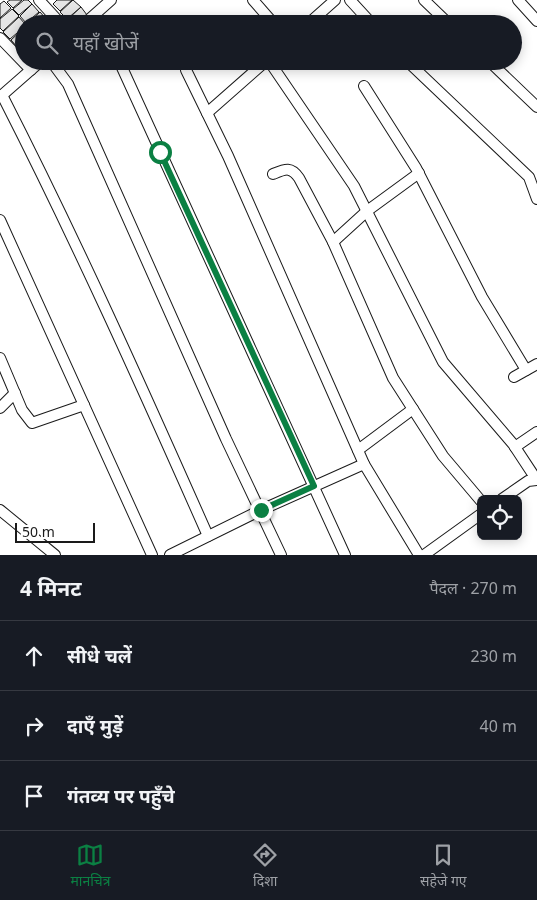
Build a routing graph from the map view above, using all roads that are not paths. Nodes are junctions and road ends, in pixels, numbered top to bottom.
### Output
1 (39, 0) edge
2 (253, 0) edge
3 (335, 0) edge
4 (350, 0) edge
5 (424, 0) edge
6 (518, 0) edge
7 (109, 1) edge
8 (95, 14) edge
9 (53, 15) edge
10 (266, 15) edge
11 (318, 15) edge
12 (364, 15) edge
13 (440, 15) edge
14 (537, 21) edge
15 (0, 38) edge
16 (15, 53) edge
17 (31, 70) edge
18 (58, 70) edge
19 (123, 70) edge
20 (186, 70) dead end
21 (256, 70) edge
22 (275, 70) edge
23 (417, 70) edge
24 (499, 70) edge
25 (364, 86) dead end
26 (1, 96) edge
27 (537, 106) edge
28 (207, 113) junction
29 (419, 173) junction
30 (274, 174) dead end
31 (533, 174) edge
32 (537, 198) edge
33 (367, 211) junction
34 (0, 220) edge
35 (333, 242) junction
36 (0, 358) edge
37 (537, 364) edge
38 (526, 370) junction
39 (514, 377) dead end
40 (15, 393) junction
41 (84, 405) junction
42 (0, 408) edge
43 (413, 409) junction
44 (537, 432) edge
45 (515, 446) junction
46 (358, 450) junction
47 (364, 464) junction
48 (536, 480) edge
49 (314, 486) junction
50 (508, 495) edge
51 (477, 496) edge
52 (0, 510) edge
53 (261, 510) junction
54 (477, 517) edge
55 (208, 536) junction
56 (425, 554) edge
57 (55, 555) edge
58 (152, 555) edge
59 (170, 555) edge
60 (281, 555) edge
61 (345, 555) edge

1 - 9 street
2 - 10 street
3 - 11 street
4 - 12 street
5 - 13 street
6 - 14 street
7 - 8 street
15 - 16 street
17 - 26 street
18 - 53 street
19 - 49 street
20 - 28 street
21 - 28 street
22 - 33 street
23 - 31 street
24 - 27 street
25 - 29 street
26 - 55 street
28 - 46 street
29 - 33 street
29 - 38 street
30 - 35 street
31 - 32 street
33 - 35 street
33 - 45 street
34 - 41 street
35 - 43 street
36 - 40 street
37 - 38 street
38 - 39 street
40 - 41 street
40 - 42 street
41 - 58 street
43 - 46 street
43 - 51 street
44 - 45 street
45 - 48 street
46 - 47 street
47 - 49 street
47 - 56 street
48 - 50 street
49 - 53 street
49 - 61 street
52 - 57 street
53 - 55 street
53 - 60 street
54 - 56 street
55 - 59 street

